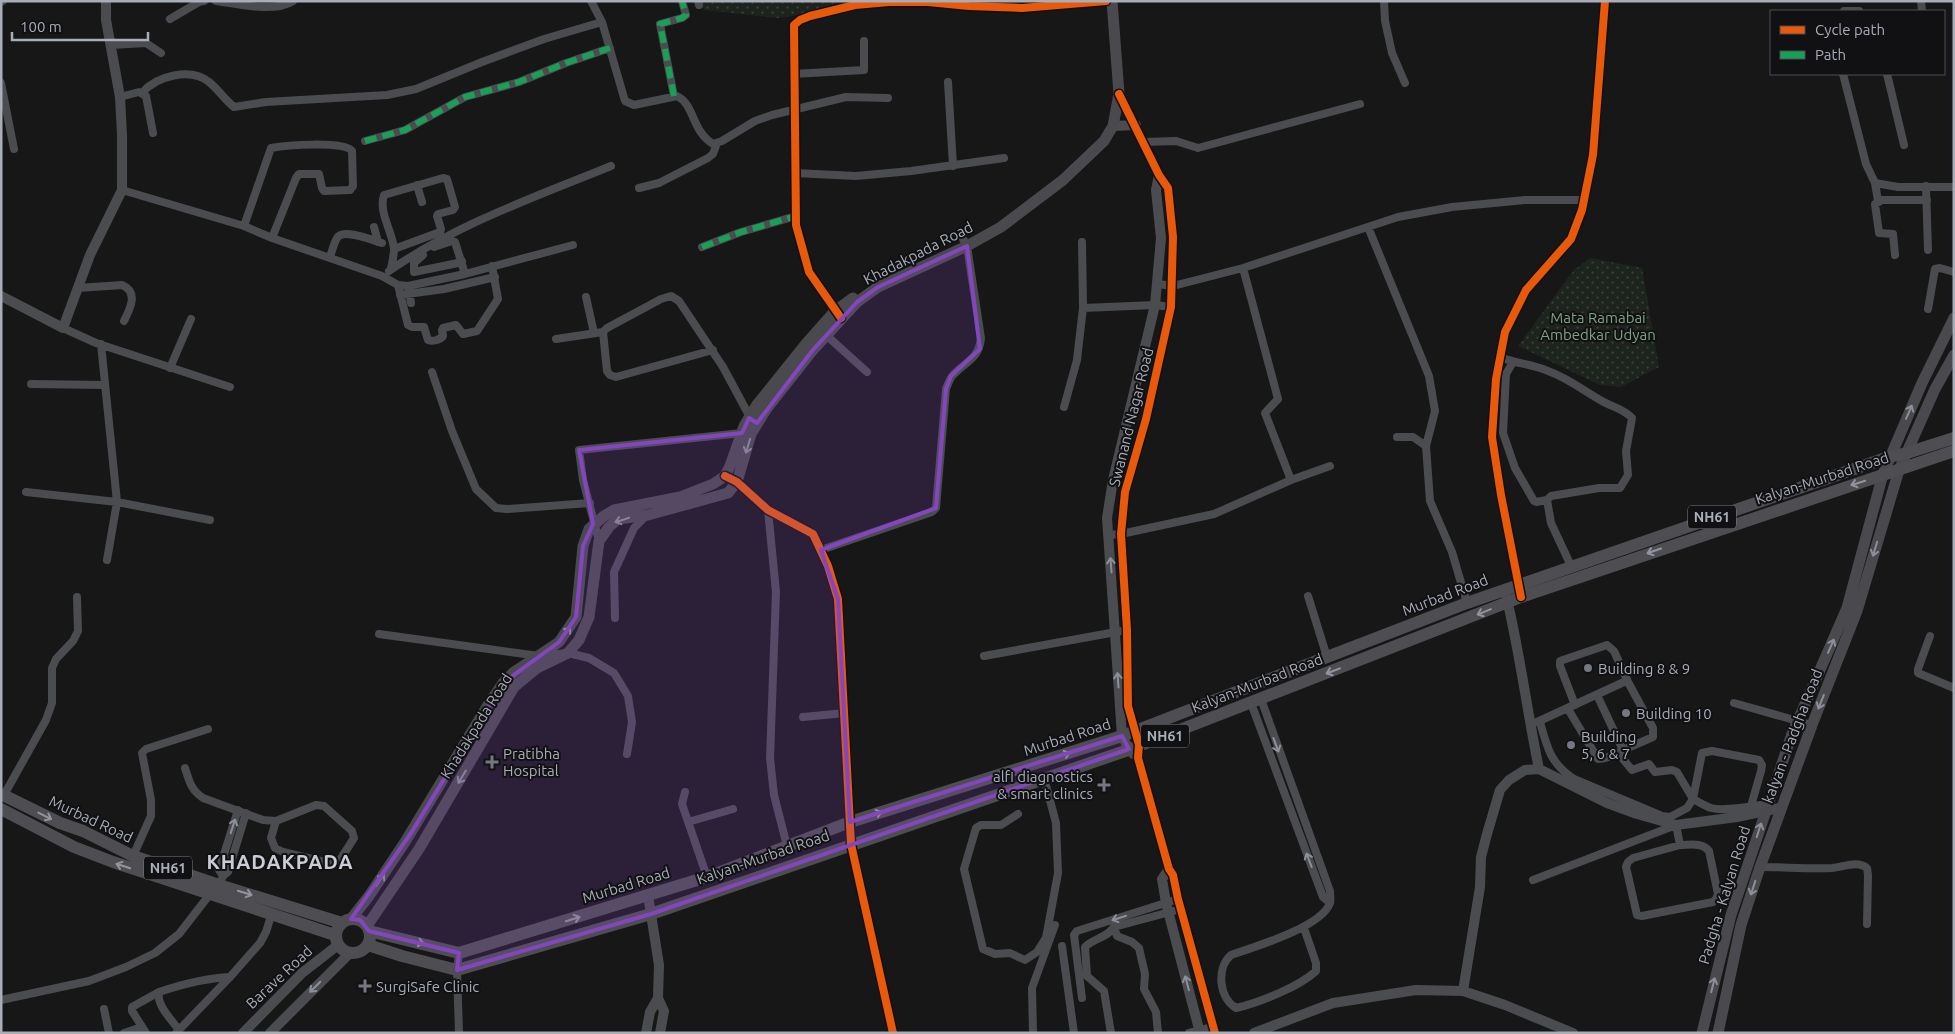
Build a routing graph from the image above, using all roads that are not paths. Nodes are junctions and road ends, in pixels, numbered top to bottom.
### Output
1 (106, 1) edge
2 (204, 1) edge
3 (216, 1) edge
4 (293, 1) edge
5 (591, 1) edge
6 (682, 1) edge
7 (1106, 1) edge
8 (1112, 1) edge
9 (1384, 1) edge
10 (1605, 1) edge
11 (170, 18) dead end
12 (602, 22) junction
13 (864, 41) dead end
14 (111, 45) junction
15 (610, 48) junction
16 (161, 53) dead end
17 (793, 74) junction
18 (1843, 75) edge
19 (1887, 75) edge
20 (948, 82) dead end
21 (1, 83) edge
22 (1405, 83) dead end
23 (142, 93) junction
24 (1119, 94) junction
25 (674, 96) junction
26 (120, 97) junction
27 (888, 98) dead end
28 (1360, 104) dead end
29 (794, 110) junction
30 (1136, 125) junction
31 (1110, 130) junction
32 (153, 133) dead end
33 (365, 141) dead end
34 (1144, 142) junction
35 (717, 144) junction
36 (1904, 145) dead end
37 (14, 149) dead end
38 (1004, 158) dead end
39 (610, 166) dead end
40 (953, 166) junction
41 (795, 173) junction
42 (1159, 175) junction
43 (1875, 183) junction
44 (417, 185) junction
45 (1926, 186) junction
46 (1954, 187) edge
47 (639, 188) dead end
48 (122, 190) junction
49 (1584, 200) junction
50 (1927, 200) junction
51 (1878, 201) junction
52 (422, 202) dead end
53 (1170, 206) junction
54 (1157, 208) junction
55 (796, 216) junction
56 (244, 226) junction
57 (374, 227) dead end
58 (1368, 227) junction
59 (1173, 237) junction
60 (272, 238) junction
61 (1162, 238) junction
62 (965, 242) junction
63 (1082, 242) dead end
64 (573, 245) dead end
65 (702, 247) dead end
66 (394, 249) junction
67 (1928, 250) dead end
68 (1895, 255) dead end
69 (330, 257) junction
70 (462, 261) junction
71 (492, 266) junction
72 (1243, 268) junction
73 (391, 269) junction
74 (414, 272) junction
75 (474, 272) junction
76 (1954, 272) edge
77 (465, 274) junction
78 (382, 276) junction
79 (495, 277) junction
80 (417, 284) junction
81 (1158, 284) junction
82 (398, 285) junction
83 (476, 286) junction
84 (1173, 286) junction
85 (78, 288) junction
86 (409, 289) junction
87 (400, 295) junction
88 (1, 296) edge
89 (586, 297) dead end
90 (412, 303) dead end
91 (1155, 305) junction
92 (1171, 307) junction
93 (1083, 308) junction
94 (1928, 309) dead end
95 (838, 315) junction
96 (1954, 318) edge
97 (191, 319) dead end
98 (124, 321) dead end
99 (64, 328) junction
100 (603, 332) junction
101 (594, 333) junction
102 (826, 335) junction
103 (556, 339) dead end
104 (101, 344) junction
105 (713, 350) junction
106 (1954, 355) edge
107 (1500, 357) junction
108 (798, 362) junction
109 (1513, 362) junction
110 (170, 368) junction
111 (432, 372) dead end
112 (867, 372) dead end
113 (1922, 383) junction
114 (31, 384) dead end
115 (106, 386) junction
116 (230, 387) dead end
117 (1934, 388) junction
118 (1064, 406) dead end
119 (753, 420) junction
120 (742, 433) junction
121 (1397, 436) dead end
122 (1954, 438) edge
123 (1426, 446) junction
124 (1954, 451) edge
125 (1907, 453) junction
126 (1889, 457) junction
127 (1330, 466) dead end
128 (1899, 470) junction
129 (1883, 474) junction
130 (725, 476) junction
131 (1291, 480) junction
132 (737, 482) junction
133 (708, 486) junction
134 (1111, 490) junction
135 (26, 492) dead end
136 (1125, 492) junction
137 (714, 497) junction
138 (1547, 500) junction
139 (652, 501) junction
140 (117, 502) junction
141 (590, 503) junction
142 (768, 510) junction
143 (648, 515) junction
144 (210, 520) dead end
145 (594, 524) junction
146 (1121, 534) junction
147 (1109, 535) junction
148 (1675, 538) junction
149 (599, 541) junction
150 (821, 550) junction
151 (106, 560) dead end
152 (1572, 568) junction
153 (1520, 591) junction
154 (1113, 594) junction
155 (1124, 594) junction
156 (1308, 596) dead end
157 (1506, 596) junction
158 (77, 597) dead end
159 (1466, 603) junction
160 (1852, 609) junction
161 (615, 618) dead end
162 (1128, 630) junction
163 (1115, 631) junction
164 (379, 634) dead end
165 (1930, 636) dead end
166 (1380, 638) junction
167 (1384, 651) junction
168 (568, 653) junction
169 (539, 656) junction
170 (984, 656) dead end
171 (1327, 657) junction
172 (1829, 666) junction
173 (1628, 682) junction
174 (1954, 688) edge
175 (1597, 695) junction
176 (1256, 701) junction
177 (1734, 703) dead end
178 (1572, 707) junction
179 (845, 713) junction
180 (803, 717) dead end
181 (1799, 721) junction
182 (478, 723) junction
183 (1535, 723) junction
184 (1812, 725) junction
185 (490, 728) junction
186 (208, 729) dead end
187 (1135, 731) junction
188 (1122, 736) junction
189 (1135, 751) junction
190 (1621, 751) junction
191 (627, 754) dead end
192 (185, 768) dead end
193 (1539, 769) junction
194 (1044, 778) junction
195 (685, 792) dead end
196 (3, 794) edge
197 (1693, 799) junction
198 (1751, 806) junction
199 (1767, 807) junction
200 (1780, 808) junction
201 (1, 809) edge
202 (733, 809) dead end
203 (238, 810) junction
204 (246, 813) junction
205 (1018, 814) dead end
206 (276, 822) junction
207 (688, 822) junction
208 (850, 822) junction
209 (1676, 825) junction
210 (83, 831) junction
211 (1309, 835) junction
212 (408, 838) junction
213 (1300, 838) junction
214 (851, 844) junction
215 (421, 845) junction
216 (1680, 845) junction
217 (787, 846) junction
218 (74, 847) junction
219 (133, 856) junction
220 (1760, 867) junction
221 (1169, 869) junction
222 (707, 877) junction
223 (1533, 880) dead end
224 (217, 885) junction
225 (648, 896) junction
226 (1330, 903) junction
227 (1179, 904) junction
228 (1167, 907) junction
229 (651, 914) junction
230 (271, 916) junction
231 (346, 921) junction
232 (1729, 922) junction
233 (1867, 924) dead end
234 (1055, 925) dead end
235 (1740, 925) junction
236 (1114, 927) junction
237 (368, 928) junction
238 (1304, 928) junction
239 (337, 940) junction
240 (368, 945) junction
241 (1062, 946) dead end
242 (350, 953) junction
243 (459, 953) junction
244 (457, 970) junction
245 (230, 977) junction
246 (1463, 991) junction
247 (159, 992) junction
248 (658, 998) junction
249 (1082, 998) dead end
250 (1, 1000) edge
251 (104, 1009) dead end
252 (144, 1030) edge
253 (1214, 1030) edge
254 (178, 1031) edge
255 (1196, 1032) edge
256 (109, 1033) edge
257 (124, 1033) edge
258 (243, 1033) edge
259 (270, 1033) edge
260 (459, 1033) edge
261 (646, 1033) edge
262 (660, 1033) edge
263 (892, 1033) edge
264 (1033, 1033) edge
265 (1074, 1033) edge
266 (1111, 1033) edge
267 (1158, 1033) edge
268 (1254, 1033) edge
269 (1573, 1033) edge
270 (1702, 1033) edge
271 (1718, 1033) edge

1 - 14 street
2 - 11 street
3 - 4 street
5 - 12 street
6 - 25 street
7 - 17 street
8 - 24 main road, Swanand Nagar Road
9 - 22 street
10 - 49 street
12 - 15 street
12 - 23 street
13 - 17 street
14 - 16 street
14 - 26 street
15 - 25 street
15 - 33 street
17 - 29 street
18 - 43 street
19 - 36 street
20 - 40 street
21 - 37 street
23 - 26 street
23 - 32 street
24 - 30 street, Swanand Nagar Road
24 - 31 main road
25 - 35 street
26 - 48 street
27 - 29 street
28 - 34 street
29 - 35 street
29 - 41 street
30 - 31 street
30 - 34 street, Swanand Nagar Road
31 - 62 main road, Khadakpada Road
34 - 42 street, Swanand Nagar Road
35 - 47 street
38 - 40 street
39 - 73 street
40 - 41 street
41 - 55 street
42 - 53 street, Swanand Nagar Road
42 - 54 street, Swanand Nagar Road
43 - 45 street
43 - 51 street
44 - 52 street
44 - 66 street
44 - 66 street
45 - 46 street
45 - 50 street
48 - 56 street
48 - 85 street
49 - 58 street
49 - 107 street
50 - 51 street
50 - 67 street
51 - 68 street
53 - 54 street
53 - 59 street, Swanand Nagar Road
54 - 61 street, Swanand Nagar Road
55 - 65 street
55 - 95 street
56 - 60 street
56 - 60 street
57 - 69 street
58 - 72 street
58 - 123 street
59 - 61 street
59 - 84 street, Swanand Nagar Road
60 - 69 street
61 - 81 street, Swanand Nagar Road
62 - 95 main road, Khadakpada Road
62 - 150 street
63 - 93 street
64 - 71 street
66 - 73 street
69 - 78 street
70 - 74 street
70 - 74 street
70 - 77 street
71 - 75 street
71 - 79 street
72 - 84 street
72 - 131 street
73 - 78 street
74 - 80 street
75 - 77 street
75 - 83 street
76 - 94 street
77 - 80 street
78 - 82 street
79 - 83 street
79 - 87 street
80 - 86 street
81 - 84 street
81 - 91 street, Swanand Nagar Road
82 - 86 street
82 - 87 street
83 - 86 street
84 - 92 street, Swanand Nagar Road
85 - 98 street
85 - 99 street
86 - 87 street
86 - 90 street
88 - 99 street
89 - 101 street
91 - 92 street
91 - 93 street
91 - 134 street, Swanand Nagar Road
92 - 136 street, Swanand Nagar Road
93 - 118 street
95 - 102 main road, Khadakpada Road
95 - 108 main road, Khadakpada Road
96 - 113 main road
97 - 110 street
99 - 104 street
100 - 101 street
100 - 105 street
100 - 105 street
101 - 103 street
102 - 108 main road, Khadakpada Road
102 - 112 street
104 - 110 street
104 - 115 street
105 - 119 street
106 - 117 main road
107 - 109 street
107 - 153 street
108 - 119 main road, Khadakpada Road
109 - 138 street
109 - 138 street
110 - 116 street
111 - 141 street
113 - 117 main road
126 -> 113 main road
114 - 115 street
115 - 140 street
117 - 125 main road
119 - 120 main road, Khadakpada Road
119 -> 132 main road, Khadakpada Road
120 - 130 main road, Khadakpada Road
120 - 141 street
121 - 123 street
122 - 125 highway, NH61
123 - 159 street
124 - 128 highway, Kalyan-Murbad Road / NH61
125 - 126 highway, Murbad Road / NH61
125 - 128 main road, kalyan - Padgha Road
126 - 129 main road
126 - 148 highway, Murbad Road / NH61
127 - 131 street
128 - 129 highway, Kalyan-Murbad Road / NH61
128 -> 160 main road, kalyan - Padgha Road
129 -> 148 highway, Kalyan-Murbad Road / NH61
129 - 160 main road
130 - 132 street
130 - 133 main road, Khadakpada Road
131 - 146 street
132 - 137 main road
132 - 142 street
133 - 137 main road
133 - 139 main road, Khadakpada Road
134 - 136 street
134 - 147 street, Swanand Nagar Road
135 - 140 street
136 - 146 street, Swanand Nagar Road
137 - 143 main road
138 - 152 street
139 - 143 street
139 - 145 main road, Khadakpada Road
140 - 144 street
140 - 151 street
141 - 145 street
142 - 150 street
142 - 217 street
143 -> 149 main road
143 - 161 street
145 - 149 street
169 -> 145 main road, Khadakpada Road
146 - 147 street
146 - 155 street, Swanand Nagar Road
154 -> 147 street, Swanand Nagar Road
148 - 152 highway, Murbad Road / NH61
148 -> 153 highway, Kalyan-Murbad Road / NH61
149 - 168 main road, Khadakpada Road
150 - 179 street
152 - 153 highway, Murbad Road / NH61
153 - 157 highway, Murbad Road / NH61
154 - 155 street
154 - 163 street, Swanand Nagar Road
155 - 162 street, Swanand Nagar Road
156 - 171 street
157 - 159 highway, Murbad Road / NH61
157 -> 167 highway, Kalyan-Murbad Road / NH61
157 - 183 street
158 - 196 street
159 - 166 highway, Murbad Road / NH61
160 - 172 main road, kalyan - Padgha Road
162 - 163 street
162 - 187 street, Swanand Nagar Road
163 - 170 street
188 -> 163 street, Swanand Nagar Road
164 - 169 street
165 - 174 street
166 - 167 highway
166 - 171 highway, Murbad Road / NH61
167 -> 176 highway, Kalyan-Murbad Road / NH61
168 - 169 street
168 - 185 main road, Khadakpada Road
168 - 191 street
169 - 182 main road, Khadakpada Road
171 - 187 highway, Murbad Road / NH61
172 - 181 main road, Padgha - Kalyan Road
172 -> 184 main road, kalyan - Padgha Road
173 - 175 street
173 - 178 street
173 - 190 street
175 - 178 street
175 - 190 street
176 - 189 highway, Kalyan-Murbad Road / NH61
176 -> 211 street
176 - 213 street
177 - 181 street
178 - 183 street
178 - 190 street
179 - 180 street
179 - 208 street
181 - 184 street
181 - 199 main road, Padgha - Kalyan Road
182 - 185 main road
182 - 212 main road, Khadakpada Road
183 - 193 street
183 - 197 street
184 - 200 main road, kalyan - Padgha Road
185 -> 215 main road, Khadakpada Road
186 - 219 street
187 - 188 highway, Murbad Road / NH61
187 - 189 street, Swanand Nagar Road
188 - 189 street, Swanand Nagar Road
208 -> 188 highway, Murbad Road / NH61
189 - 194 highway, Kalyan-Murbad Road / NH61
189 - 221 street
190 - 197 street
192 - 203 street
193 - 209 street
193 - 246 street
194 - 205 street
194 - 214 highway, Kalyan-Murbad Road / NH61
195 - 207 street
196 -> 210 highway, Murbad Road / NH61
197 - 198 street
197 - 198 street
198 - 199 street
199 - 200 street
199 - 209 street
232 -> 199 main road, Padgha - Kalyan Road
200 - 220 main road, kalyan - Padgha Road
201 - 218 highway, NH61
202 - 207 street
203 - 204 street
224 -> 203 street
204 - 206 street
204 - 224 street
206 - 206 street
207 - 222 street
208 - 214 street
208 - 217 highway, Murbad Road / NH61
209 - 216 street
209 - 223 street
210 - 218 highway
210 - 219 highway, Murbad Road / NH61
211 - 213 street
211 - 226 street
212 - 215 main road
231 -> 212 main road, Khadakpada Road
226 -> 213 street
214 - 229 highway, Kalyan-Murbad Road / NH61
214 - 263 street
215 - 237 main road, Khadakpada Road
216 - 216 street
217 - 222 highway, Murbad Road / NH61
224 -> 218 highway, NH61
219 - 224 highway, Murbad Road / NH61
220 - 233 street
220 -> 235 main road, kalyan - Padgha Road
221 - 227 street
221 - 228 street
222 - 225 highway, Murbad Road / NH61
224 - 230 highway, NH61
224 -> 231 highway, Murbad Road / NH61
224 - 250 street
225 - 229 street
243 -> 225 highway, Murbad Road / NH61
226 - 238 street
227 - 228 street
227 - 253 street
228 - 236 street
228 -> 249 street
255 -> 228 street
229 - 244 highway, Kalyan-Murbad Road / NH61
229 - 248 street
230 - 239 highway, NH61
230 - 245 street
231 - 237 highway, NH61
231 - 239 highway
232 - 235 main road
270 -> 232 main road, Padgha - Kalyan Road
234 - 264 street
235 - 271 main road, kalyan - Padgha Road
236 - 266 street
236 - 267 street
237 - 240 highway
237 -> 243 highway, NH61
238 - 238 street
239 - 242 highway, NH61
239 - 258 street, Barave Road
240 - 242 highway
240 - 244 highway
241 - 265 street
242 -> 259 street, Barave Road
243 - 244 street
244 - 260 street
245 - 247 street
245 - 254 street
246 - 268 street
246 - 269 street
247 - 252 street
247 - 254 street
248 - 261 street
248 - 262 street
251 - 256 street
252 - 257 street
253 - 255 street

